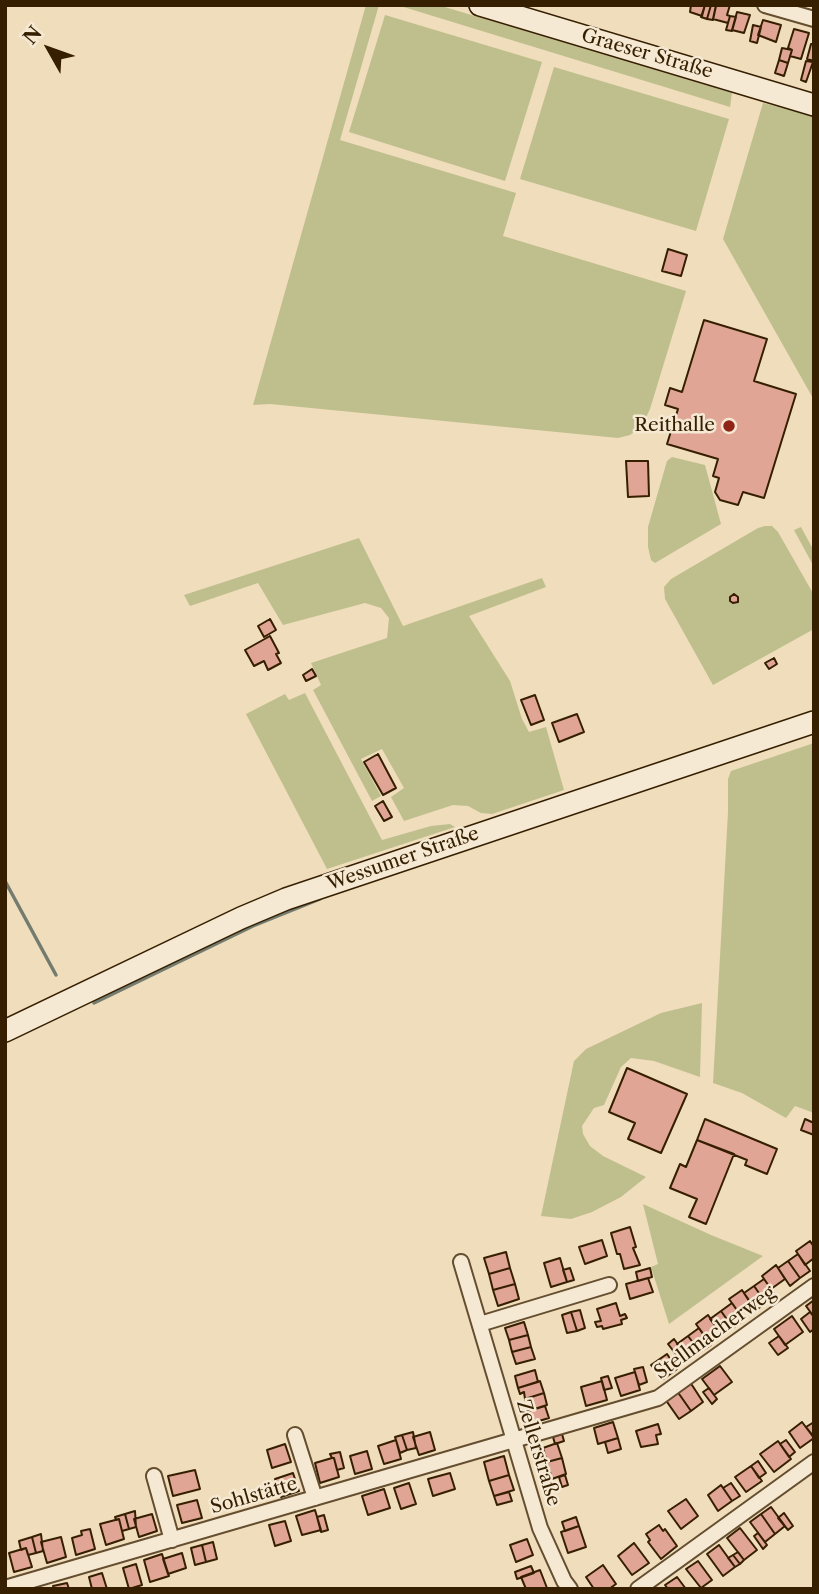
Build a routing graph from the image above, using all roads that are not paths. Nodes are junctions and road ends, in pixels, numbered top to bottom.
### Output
1 (480, 5) edge
2 (765, 5) edge
3 (814, 19) edge
4 (814, 105) edge
5 (814, 722) edge
6 (5, 1031) edge
7 (461, 1262) dead end
8 (609, 1285) dead end
9 (814, 1286) edge
10 (480, 1324) junction
11 (295, 1435) dead end
12 (514, 1440) junction
13 (814, 1462) edge
14 (154, 1476) dead end
15 (314, 1498) junction
16 (172, 1540) junction
17 (5, 1588) edge
18 (570, 1589) edge
19 (638, 1589) edge

1 - 4 main road, Graeser Straße
2 - 3 street
5 - 6 main road, Wessumer Straße
7 - 10 street, Zellerstraße
8 - 10 street
9 - 12 street, Stellmacherweg
10 - 12 street, Zellerstraße
11 - 15 street
12 - 15 street, Sohlstätte
12 - 18 street, Zellerstraße
13 - 19 street
14 - 16 street
15 - 16 street, Sohlstätte
16 - 17 street, Sohlstätte

